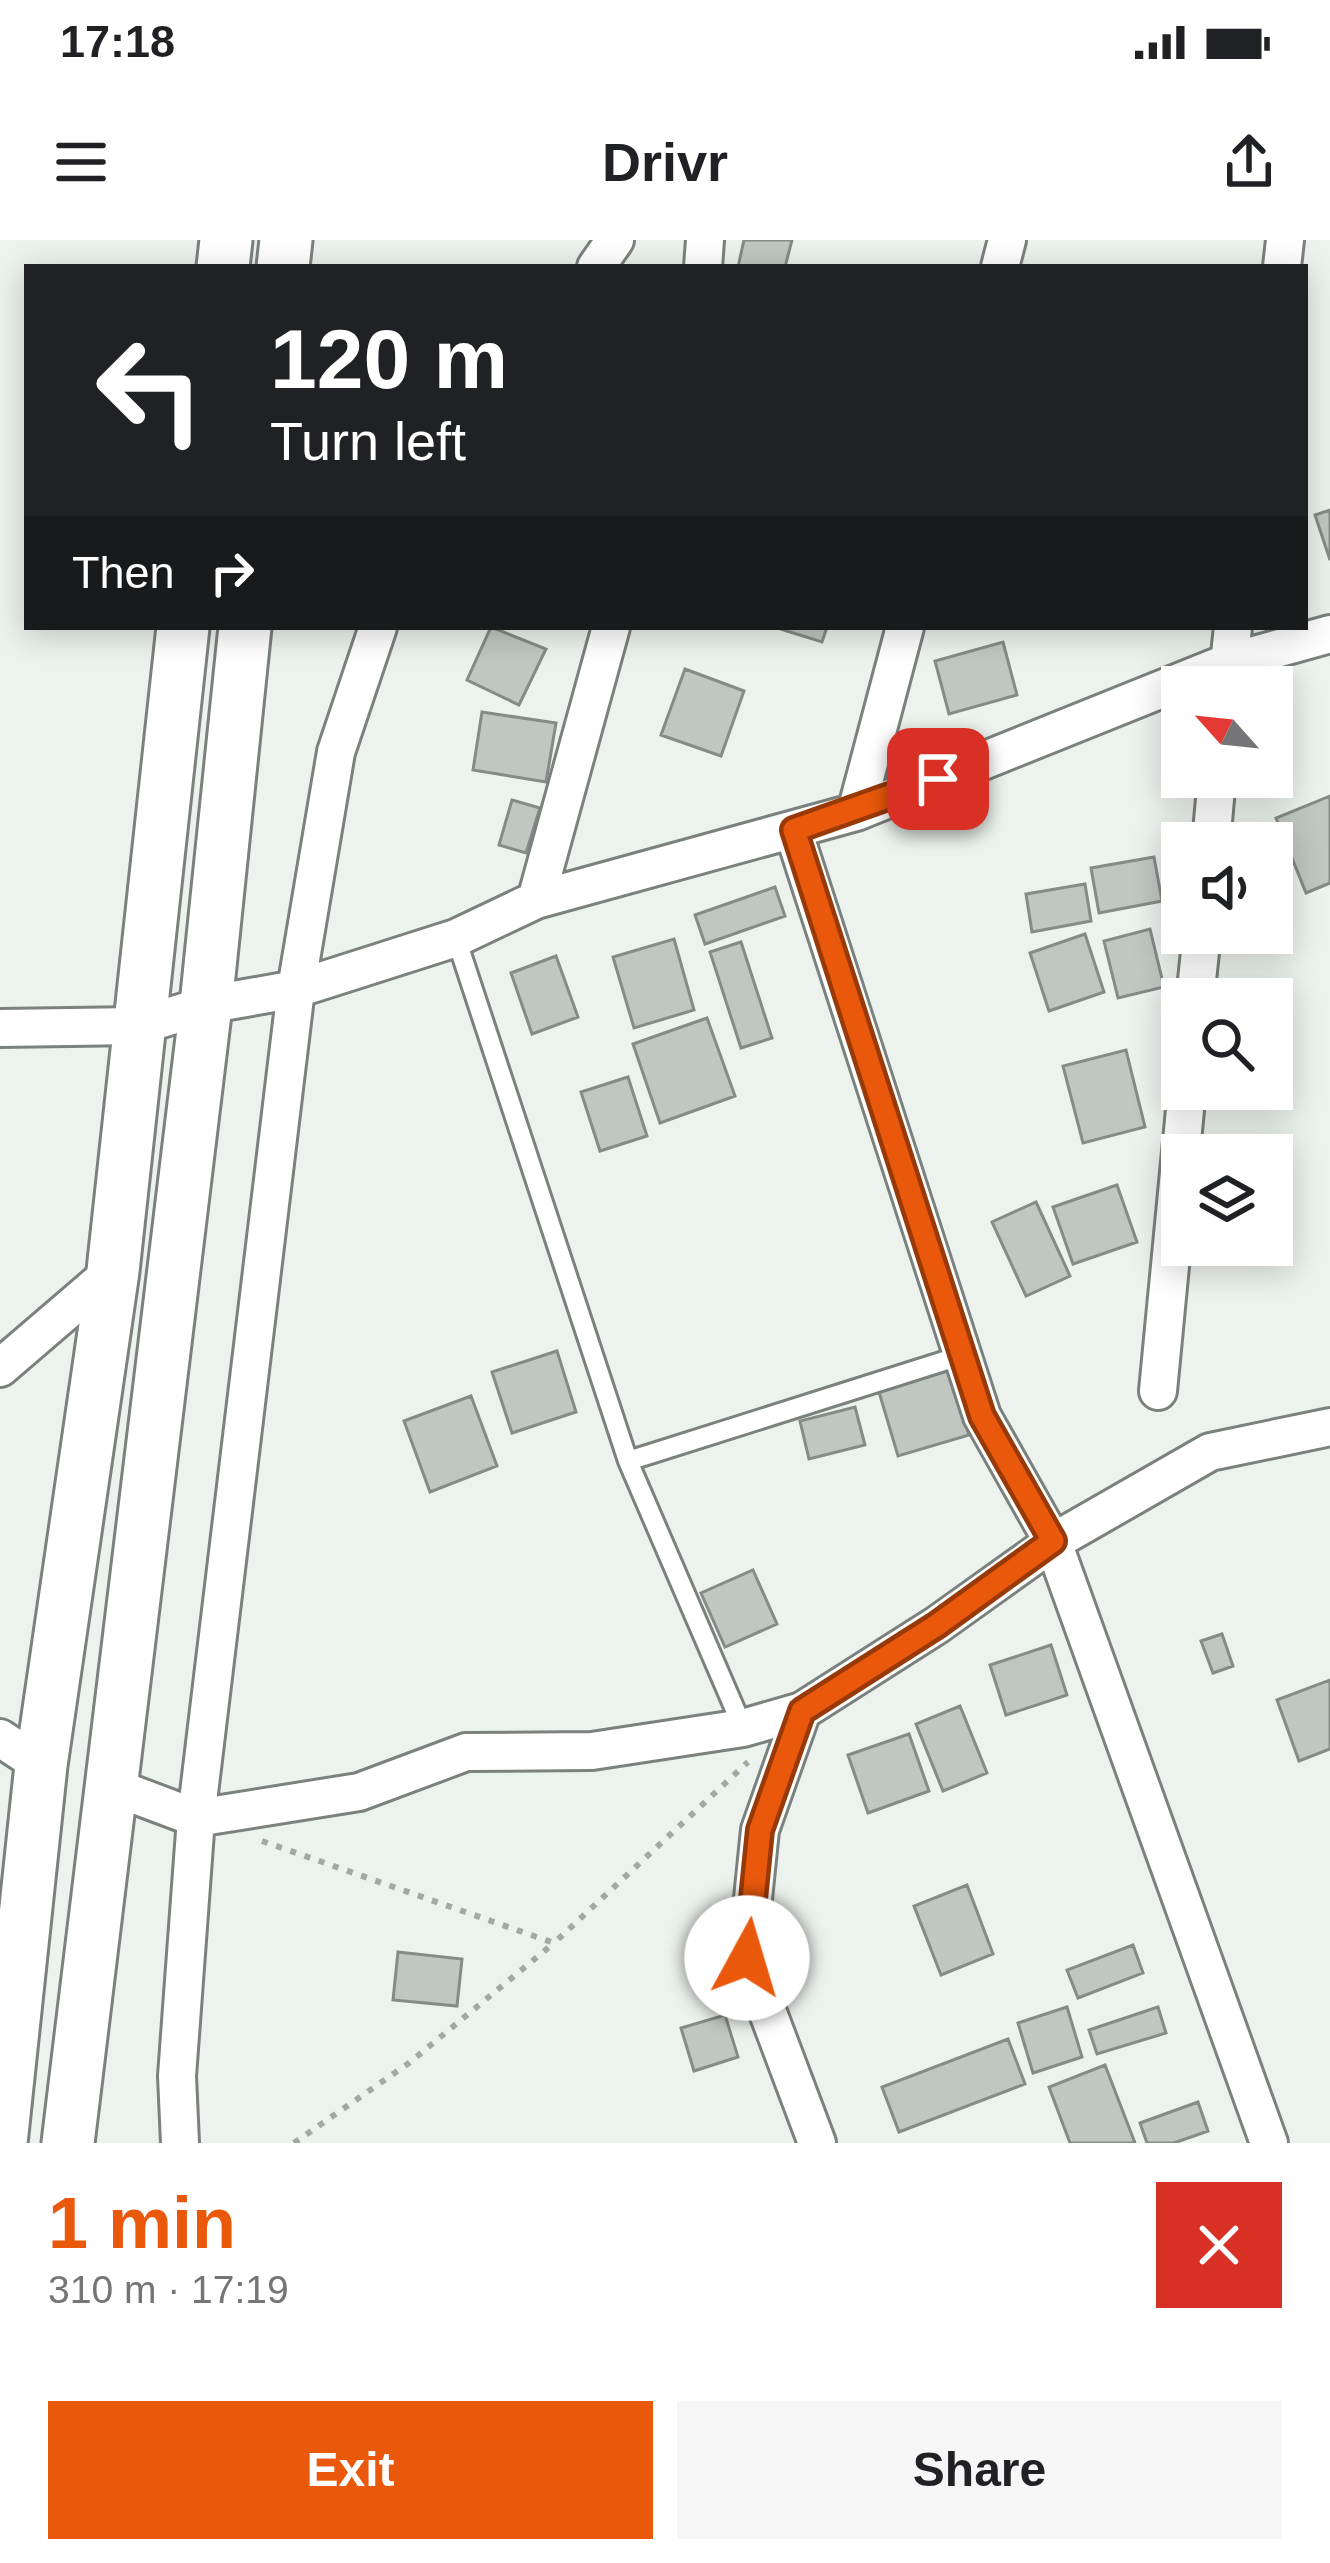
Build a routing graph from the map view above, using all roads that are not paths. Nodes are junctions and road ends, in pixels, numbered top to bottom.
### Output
1 (183, 630) edge
2 (245, 630) edge
3 (377, 630) edge
4 (609, 630) edge
5 (903, 630) edge
6 (1330, 634) edge
7 (1229, 659) edge
8 (856, 812) junction
9 (794, 830) junction
10 (536, 901) junction
11 (456, 938) junction
12 (296, 988) junction
13 (206, 1005) junction
14 (139, 1026) junction
15 (0, 1028) edge
16 (1185, 1110) edge
17 (113, 1271) junction
18 (963, 1355) junction
19 (0, 1368) edge
20 (1158, 1391) dead end
21 (1330, 1427) edge
22 (628, 1462) junction
23 (1053, 1541) junction
24 (802, 1711) junction
25 (748, 1743) junction
26 (21, 1751) edge
27 (111, 1786) junction
28 (196, 1818) junction
29 (1, 2143) edge
30 (68, 2143) edge
31 (180, 2143) edge
32 (818, 2143) edge
33 (1269, 2143) edge

1 - 14 main road
2 - 13 main road
3 - 12 street
4 - 10 street
5 - 8 street
6 - 7 street
7 - 8 street
8 - 9 street
9 - 10 street
9 - 18 street
10 - 11 street
11 - 12 street
11 - 22 lane
12 - 13 street
12 - 28 street
13 - 14 street
13 - 27 main road
14 - 15 street
14 - 17 main road
16 - 20 street
17 - 19 street
17 - 26 main road
18 - 22 lane
18 - 23 street
21 - 23 street
22 - 25 lane
23 - 24 street
23 - 33 street
24 - 25 street
24 - 32 street
25 - 28 street
26 - 29 main road
27 - 28 street
27 - 30 main road
28 - 31 street

